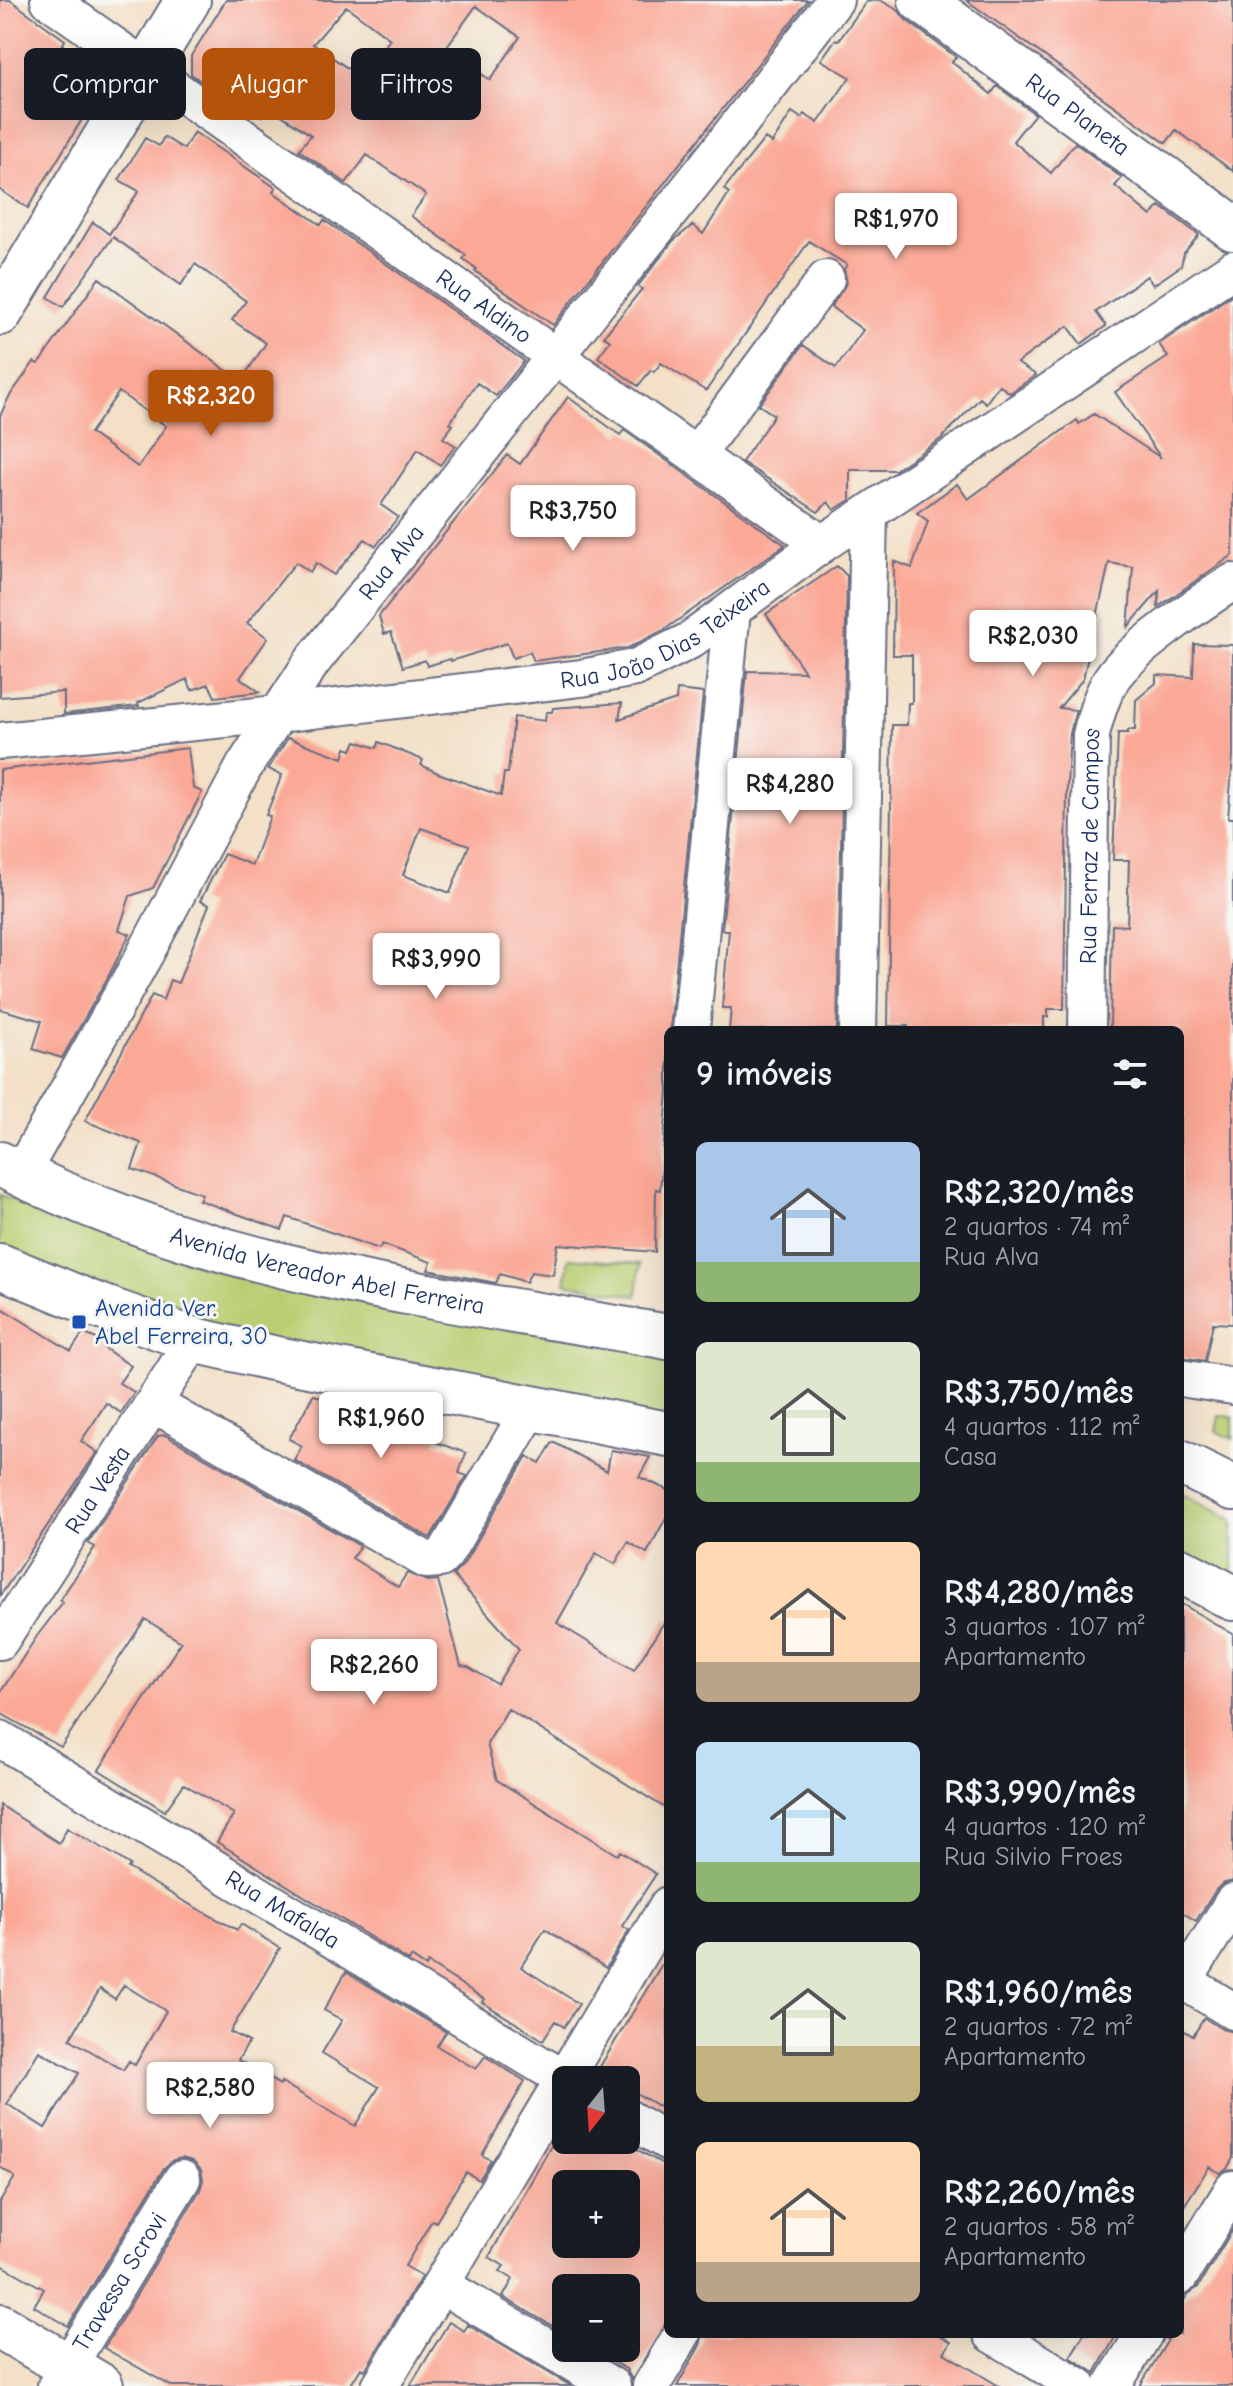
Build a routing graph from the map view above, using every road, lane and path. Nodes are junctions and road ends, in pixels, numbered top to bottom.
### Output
1 (49, 0) edge
2 (188, 0) edge
3 (835, 0) edge
4 (921, 0) edge
5 (116, 48) edge
6 (159, 48) edge
7 (186, 97) edge
8 (115, 120) edge
9 (1233, 228) edge
10 (1233, 269) edge
11 (826, 279) dead end
12 (0, 313) edge
13 (555, 357) junction
14 (696, 455) junction
15 (869, 514) junction
16 (822, 544) junction
17 (1233, 582) edge
18 (732, 610) junction
19 (278, 714) junction
20 (0, 741) edge
21 (691, 1026) edge
22 (858, 1026) edge
23 (1087, 1026) edge
24 (10, 1170) edge
25 (0, 1266) edge
26 (664, 1336) edge
27 (194, 1340) junction
28 (1184, 1379) edge
29 (1233, 1386) edge
30 (154, 1404) junction
31 (531, 1408) junction
32 (664, 1433) edge
33 (1184, 1464) edge
34 (1233, 1488) edge
35 (1184, 1572) edge
36 (1233, 1598) edge
37 (0, 1641) edge
38 (0, 1739) edge
39 (1233, 1902) edge
40 (664, 1912) edge
41 (1184, 1977) edge
42 (1184, 1981) edge
43 (1233, 2011) edge
44 (573, 2066) edge
45 (552, 2072) edge
46 (552, 2101) edge
47 (640, 2125) edge
48 (664, 2140) edge
49 (182, 2179) dead end
50 (1233, 2189) edge
51 (1184, 2269) edge
52 (441, 2285) junction
53 (0, 2326) edge
54 (680, 2338) edge
55 (999, 2338) edge
56 (1142, 2338) edge
57 (75, 2379) edge
58 (380, 2386) edge
59 (612, 2386) edge
60 (651, 2386) edge
61 (1078, 2386) edge
62 (1112, 2386) edge

1 - 5 street, Rua Aldino
2 - 6 main road
3 - 13 street, Rua Alva
4 - 9 main road, Rua Planeta
7 - 13 street, Rua Aldino
8 - 12 main road
10 - 15 street, Rua João Dias Teixeira
11 - 14 street
13 - 14 street, Rua Aldino
13 - 19 street, Rua Alva
14 - 16 street, Rua Aldino
15 - 16 street, Rua João Dias Teixeira
15 - 22 street
16 - 18 street, Rua João Dias Teixeira
17 - 23 street, Rua Ferraz de Campos
18 - 19 street, Rua João Dias Teixeira
18 - 21 street
19 - 20 street, Rua João Dias Teixeira
19 - 24 street, Rua Alva
24 - 26 main road, Avenida Vereador Abel Ferreira
25 - 27 main road
27 - 30 street, Rua Vesta
27 - 31 main road
28 - 29 street
30 - 31 street
30 - 37 street, Rua Vesta
31 - 32 main road
33 - 34 main road
35 - 36 main road
38 - 45 street, Rua Mafalda
39 - 41 street
40 - 44 street
42 - 43 street
46 - 52 street
47 - 48 street
49 - 57 street, Travessa Scrovi
50 - 51 street
52 - 58 street
52 - 59 street
53 - 57 main road
54 - 60 street
55 - 61 street
56 - 62 street

